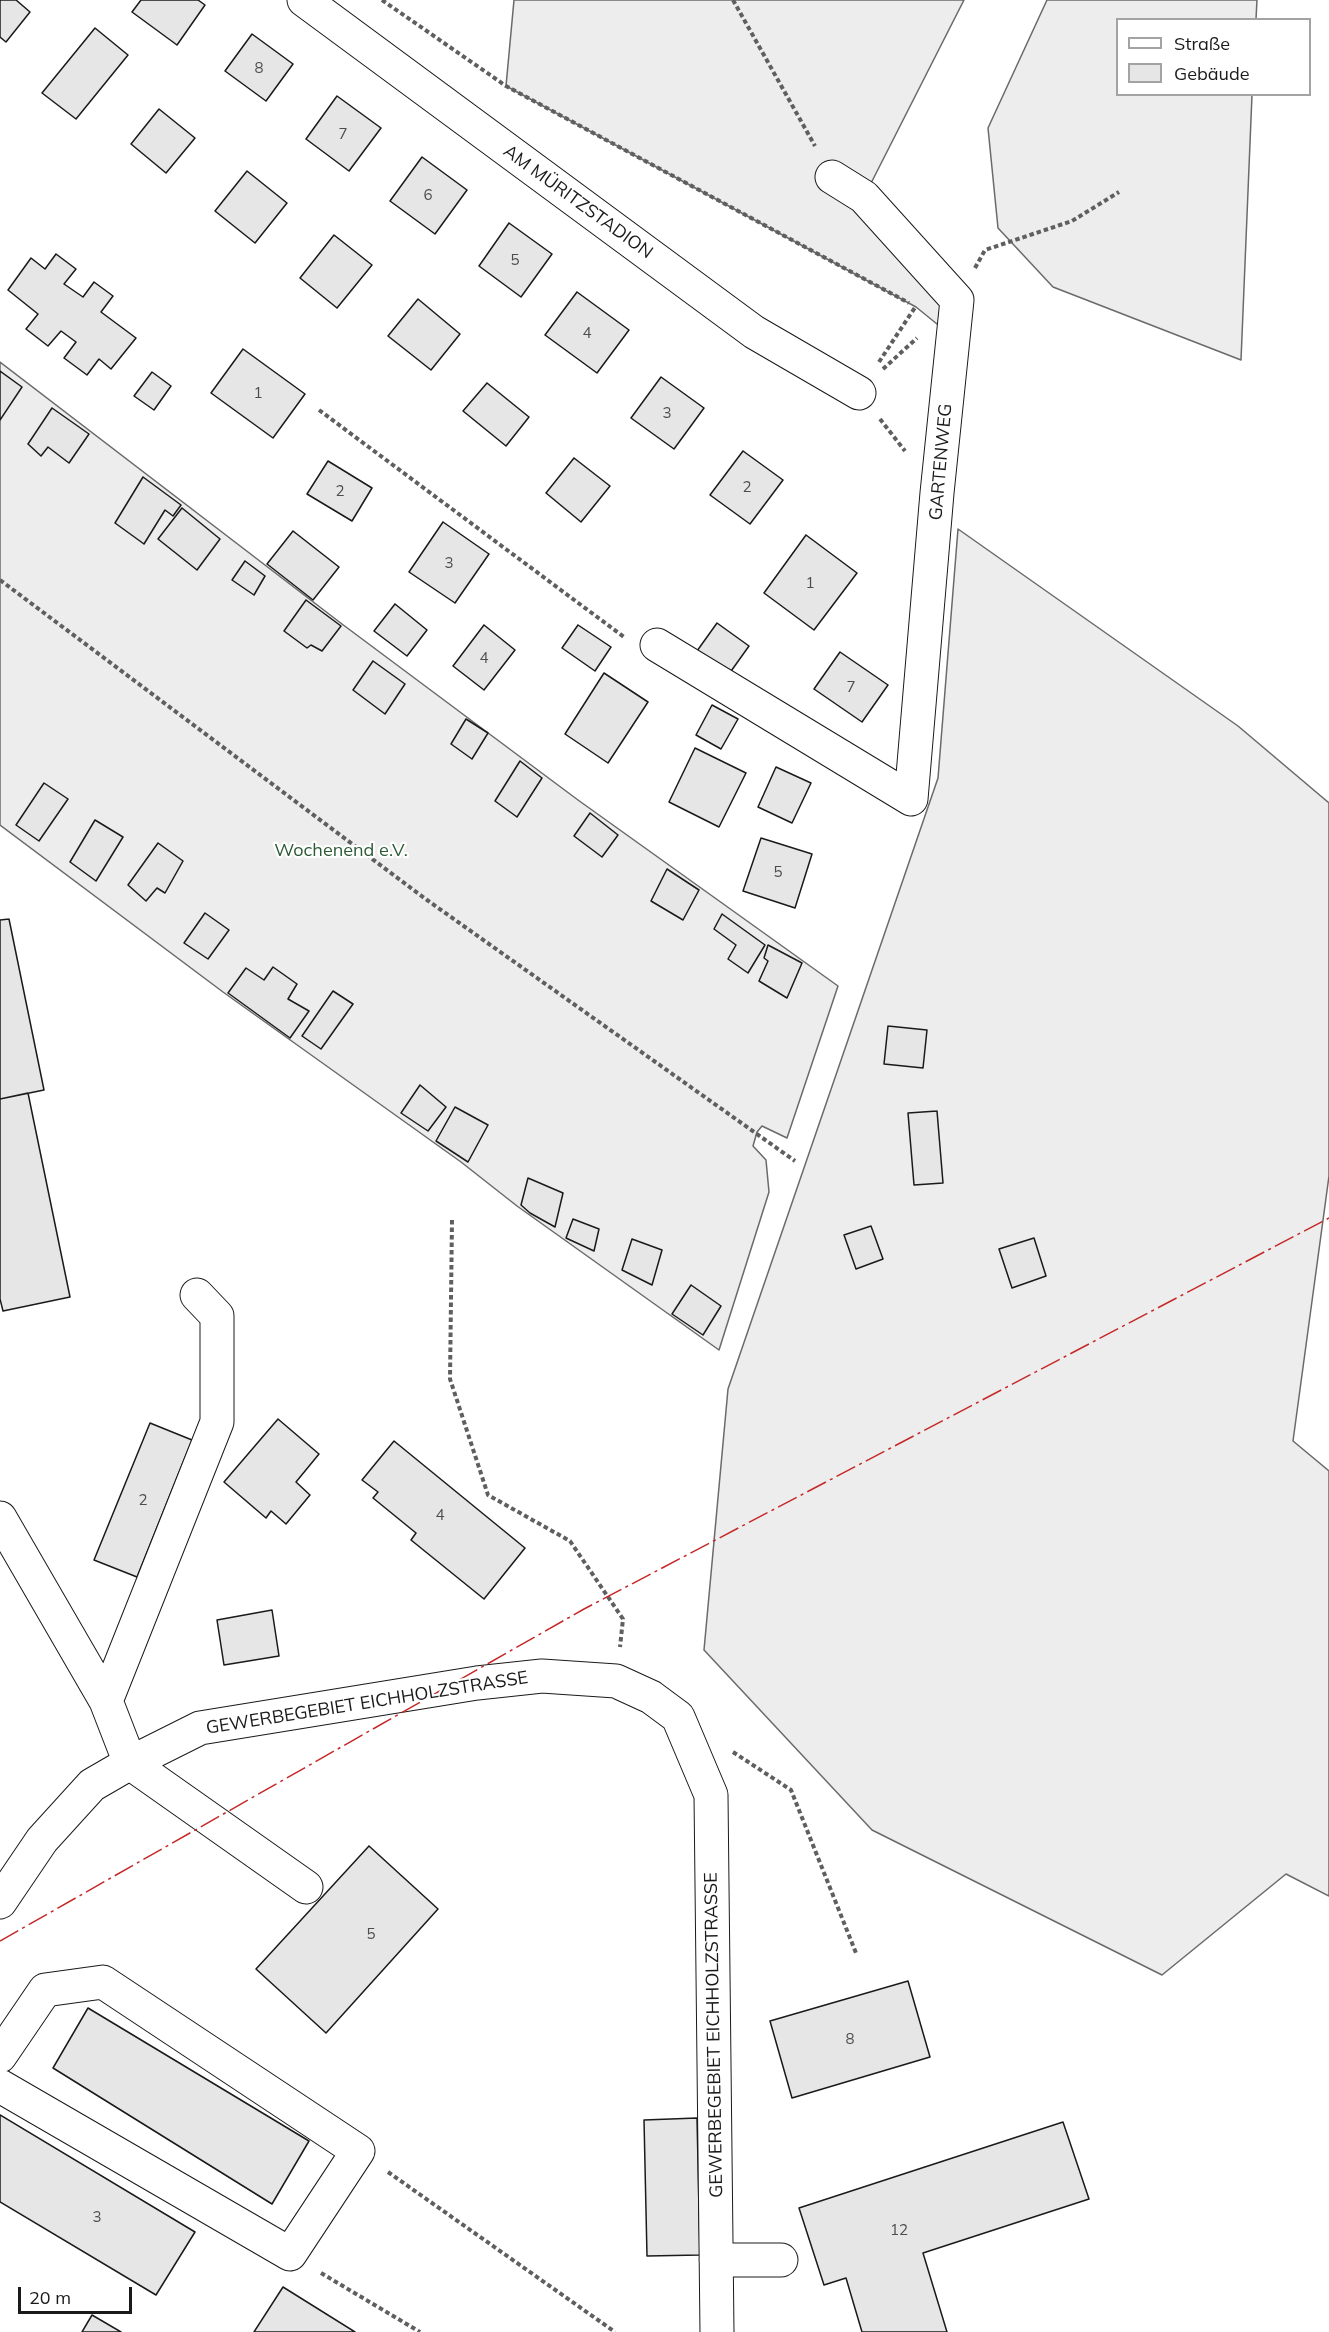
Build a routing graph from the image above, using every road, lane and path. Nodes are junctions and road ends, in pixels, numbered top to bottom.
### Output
1 (304, 0) edge
2 (382, 0) edge
3 (733, 0) edge
4 (832, 177) joint
5 (859, 393) junction
6 (319, 410) dead end
7 (937, 493) junction
8 (0, 580) edge
9 (657, 645) joint
10 (795, 1161) dead end
11 (452, 1220) dead end
12 (197, 1295) dead end
13 (0, 1518) edge
14 (616, 1681) junction
15 (106, 1701) junction
16 (725, 1747) dead end
17 (130, 1763) junction
18 (306, 1887) dead end
19 (0, 1902) edge
20 (856, 1953) dead end
21 (0, 2056) edge
22 (0, 2086) edge
23 (358, 2151) junction
24 (290, 2254) junction
25 (781, 2259) dead end
26 (716, 2260) junction
27 (420, 2332) edge
28 (615, 2332) edge
29 (717, 2332) edge

1 - 5 street, AM MÜRITZSTADION
2 - 5 path
3 - 4 path
4 - 7 street, GARTENWEG
5 - 7 path
6 - 9 path
7 - 9 street, GARTENWEG
8 - 10 path
11 - 14 path
12 - 15 street
13 - 15 street
14 - 17 street, GEWERBEGEBIET EICHHOLZSTRASSE
14 - 26 street, GEWERBEGEBIET EICHHOLZSTRASSE
15 - 17 street
16 - 20 path
17 - 18 street
17 - 19 street, GEWERBEGEBIET EICHHOLZSTRASSE
21 - 23 street
22 - 24 street
23 - 24 street
23 - 28 path
24 - 27 path
25 - 26 street
26 - 29 street, GEWERBEGEBIET EICHHOLZSTRASSE

